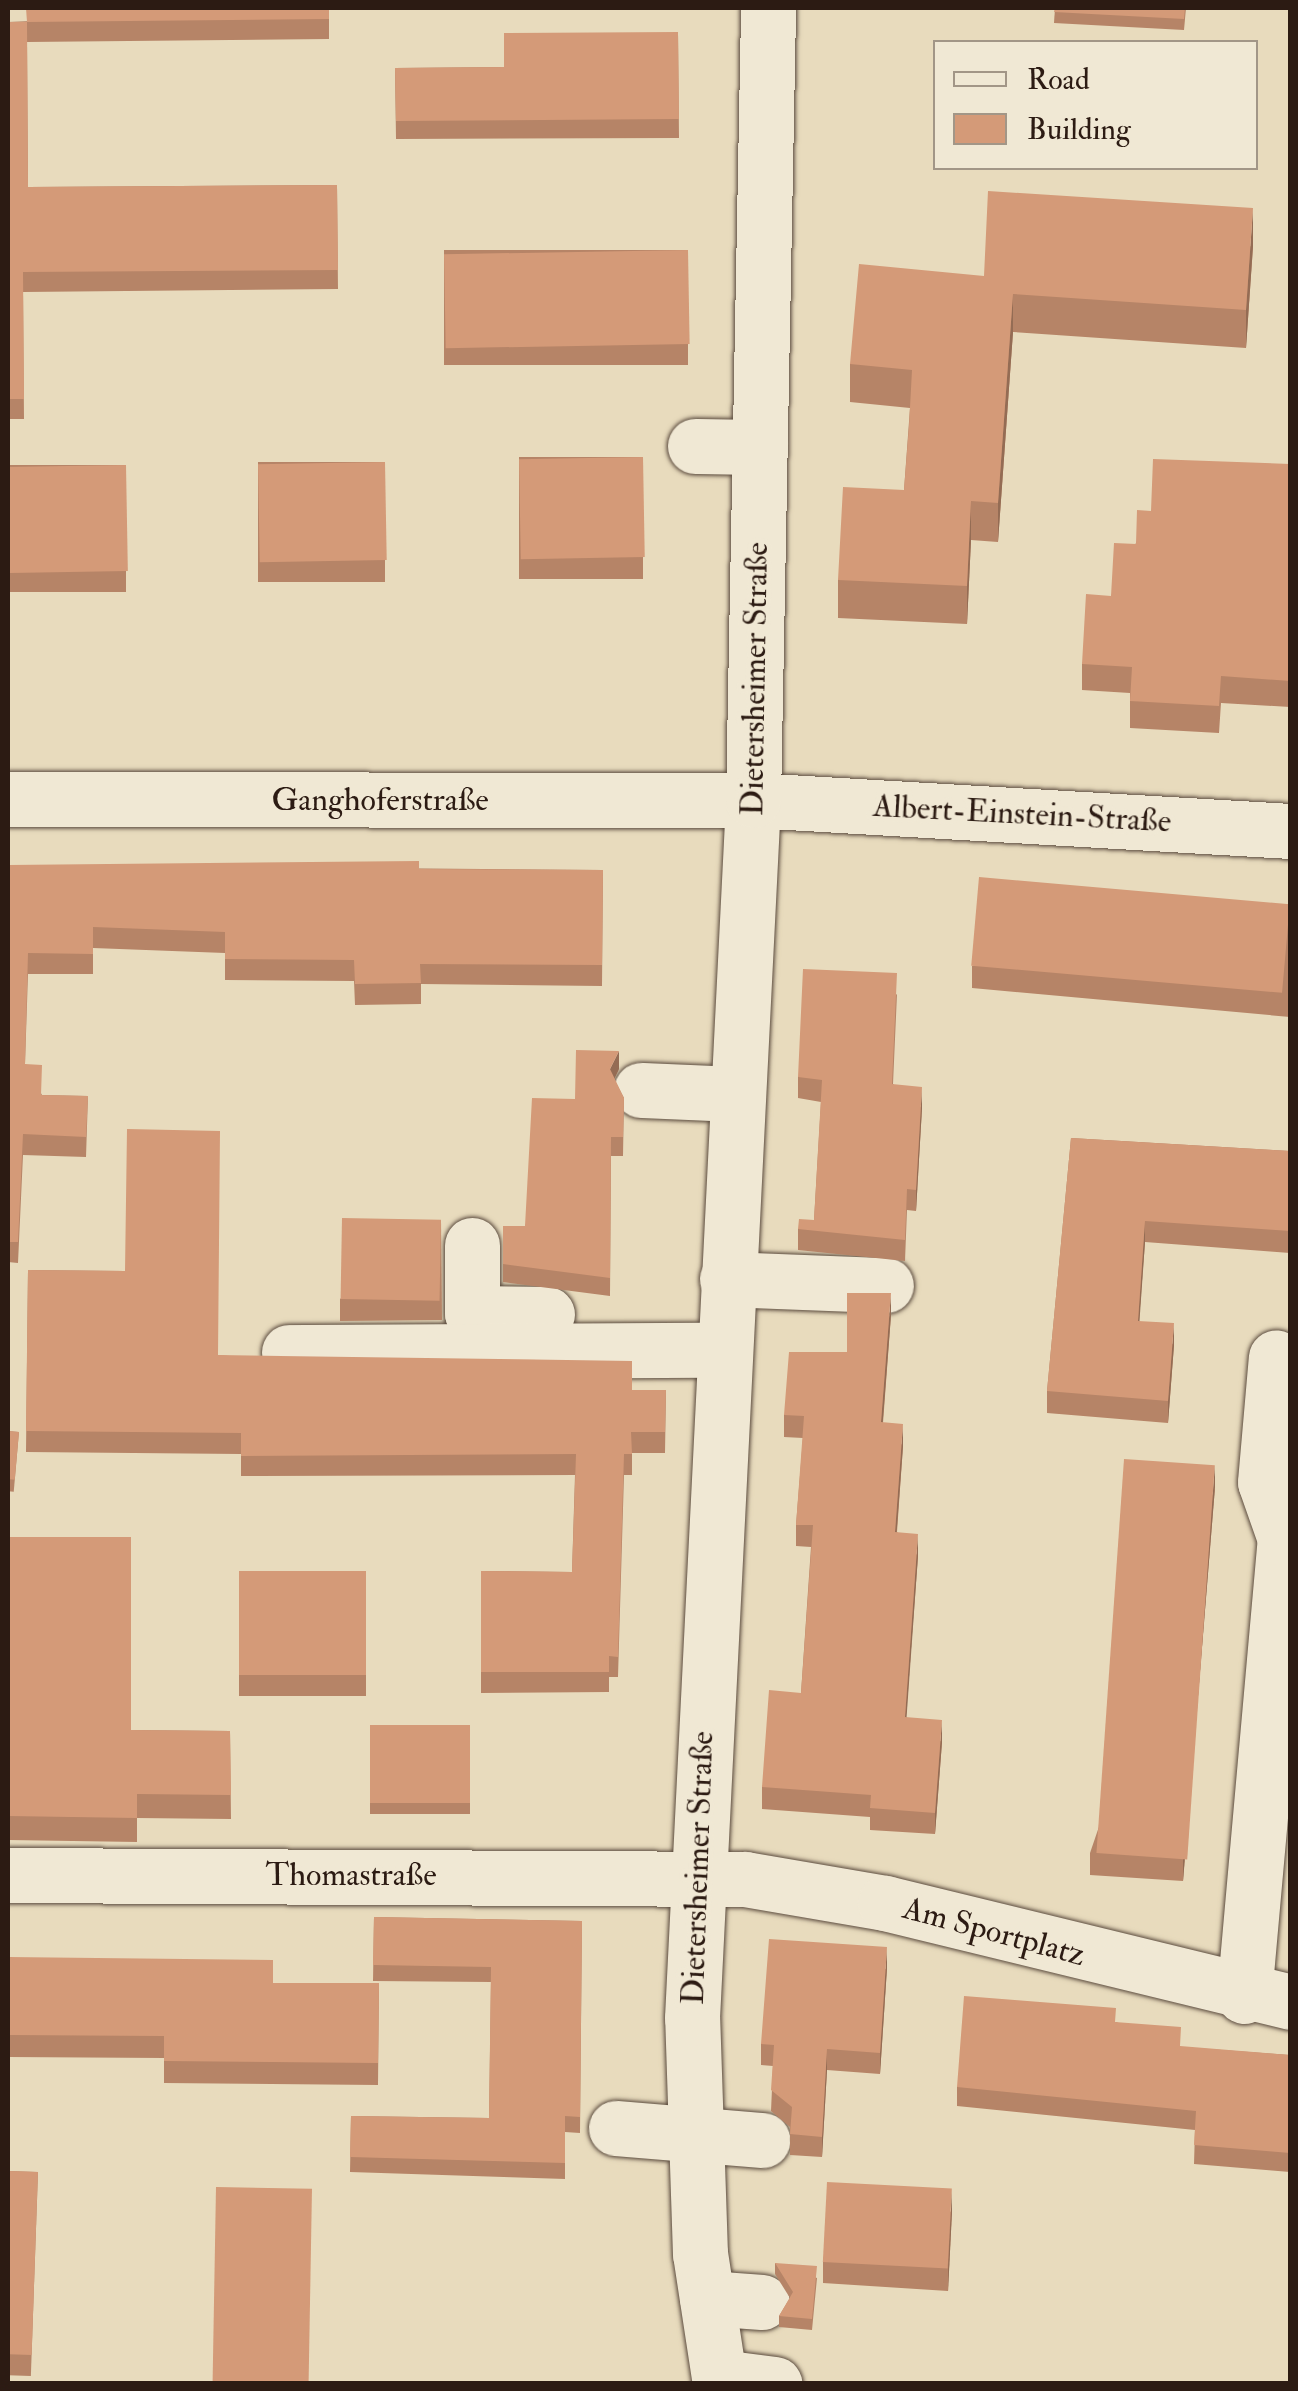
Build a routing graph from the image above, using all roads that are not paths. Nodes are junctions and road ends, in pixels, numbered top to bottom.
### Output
1 (768, 8) edge
2 (694, 446) dead end
3 (760, 447) junction
4 (8, 799) edge
5 (752, 800) junction
6 (1290, 831) edge
7 (640, 1090) dead end
8 (737, 1094) junction
9 (472, 1245) dead end
10 (886, 1286) dead end
11 (725, 1315) junction
12 (289, 1352) edge
13 (1276, 1357) dead end
14 (1288, 1540) edge
15 (8, 1875) edge
16 (695, 1875) junction
17 (1267, 1999) edge
18 (616, 2128) dead end
19 (697, 2134) junction
20 (763, 2140) dead end
21 (708, 2298) junction
22 (762, 2302) dead end
23 (720, 2380) edge
24 (775, 2384) edge

1 - 3 street, Dietersheimer Straße
2 - 3 street
3 - 5 street, Dietersheimer Straße
4 - 5 street, Ganghoferstraße
5 - 6 street, Albert-Einstein-Straße
5 - 8 street, Dietersheimer Straße
7 - 8 street
8 - 11 street, Dietersheimer Straße
9 - 11 street
10 - 11 street
11 - 12 street
11 - 16 street, Dietersheimer Straße
13 - 14 street
14 - 17 street
15 - 16 street, Thomastraße
16 - 17 street, Am Sportplatz
16 - 19 street, Dietersheimer Straße
18 - 19 street
19 - 20 street
19 - 21 street, Dietersheimer Straße
21 - 22 street
21 - 23 street, Dietersheimer Straße
23 - 24 street

